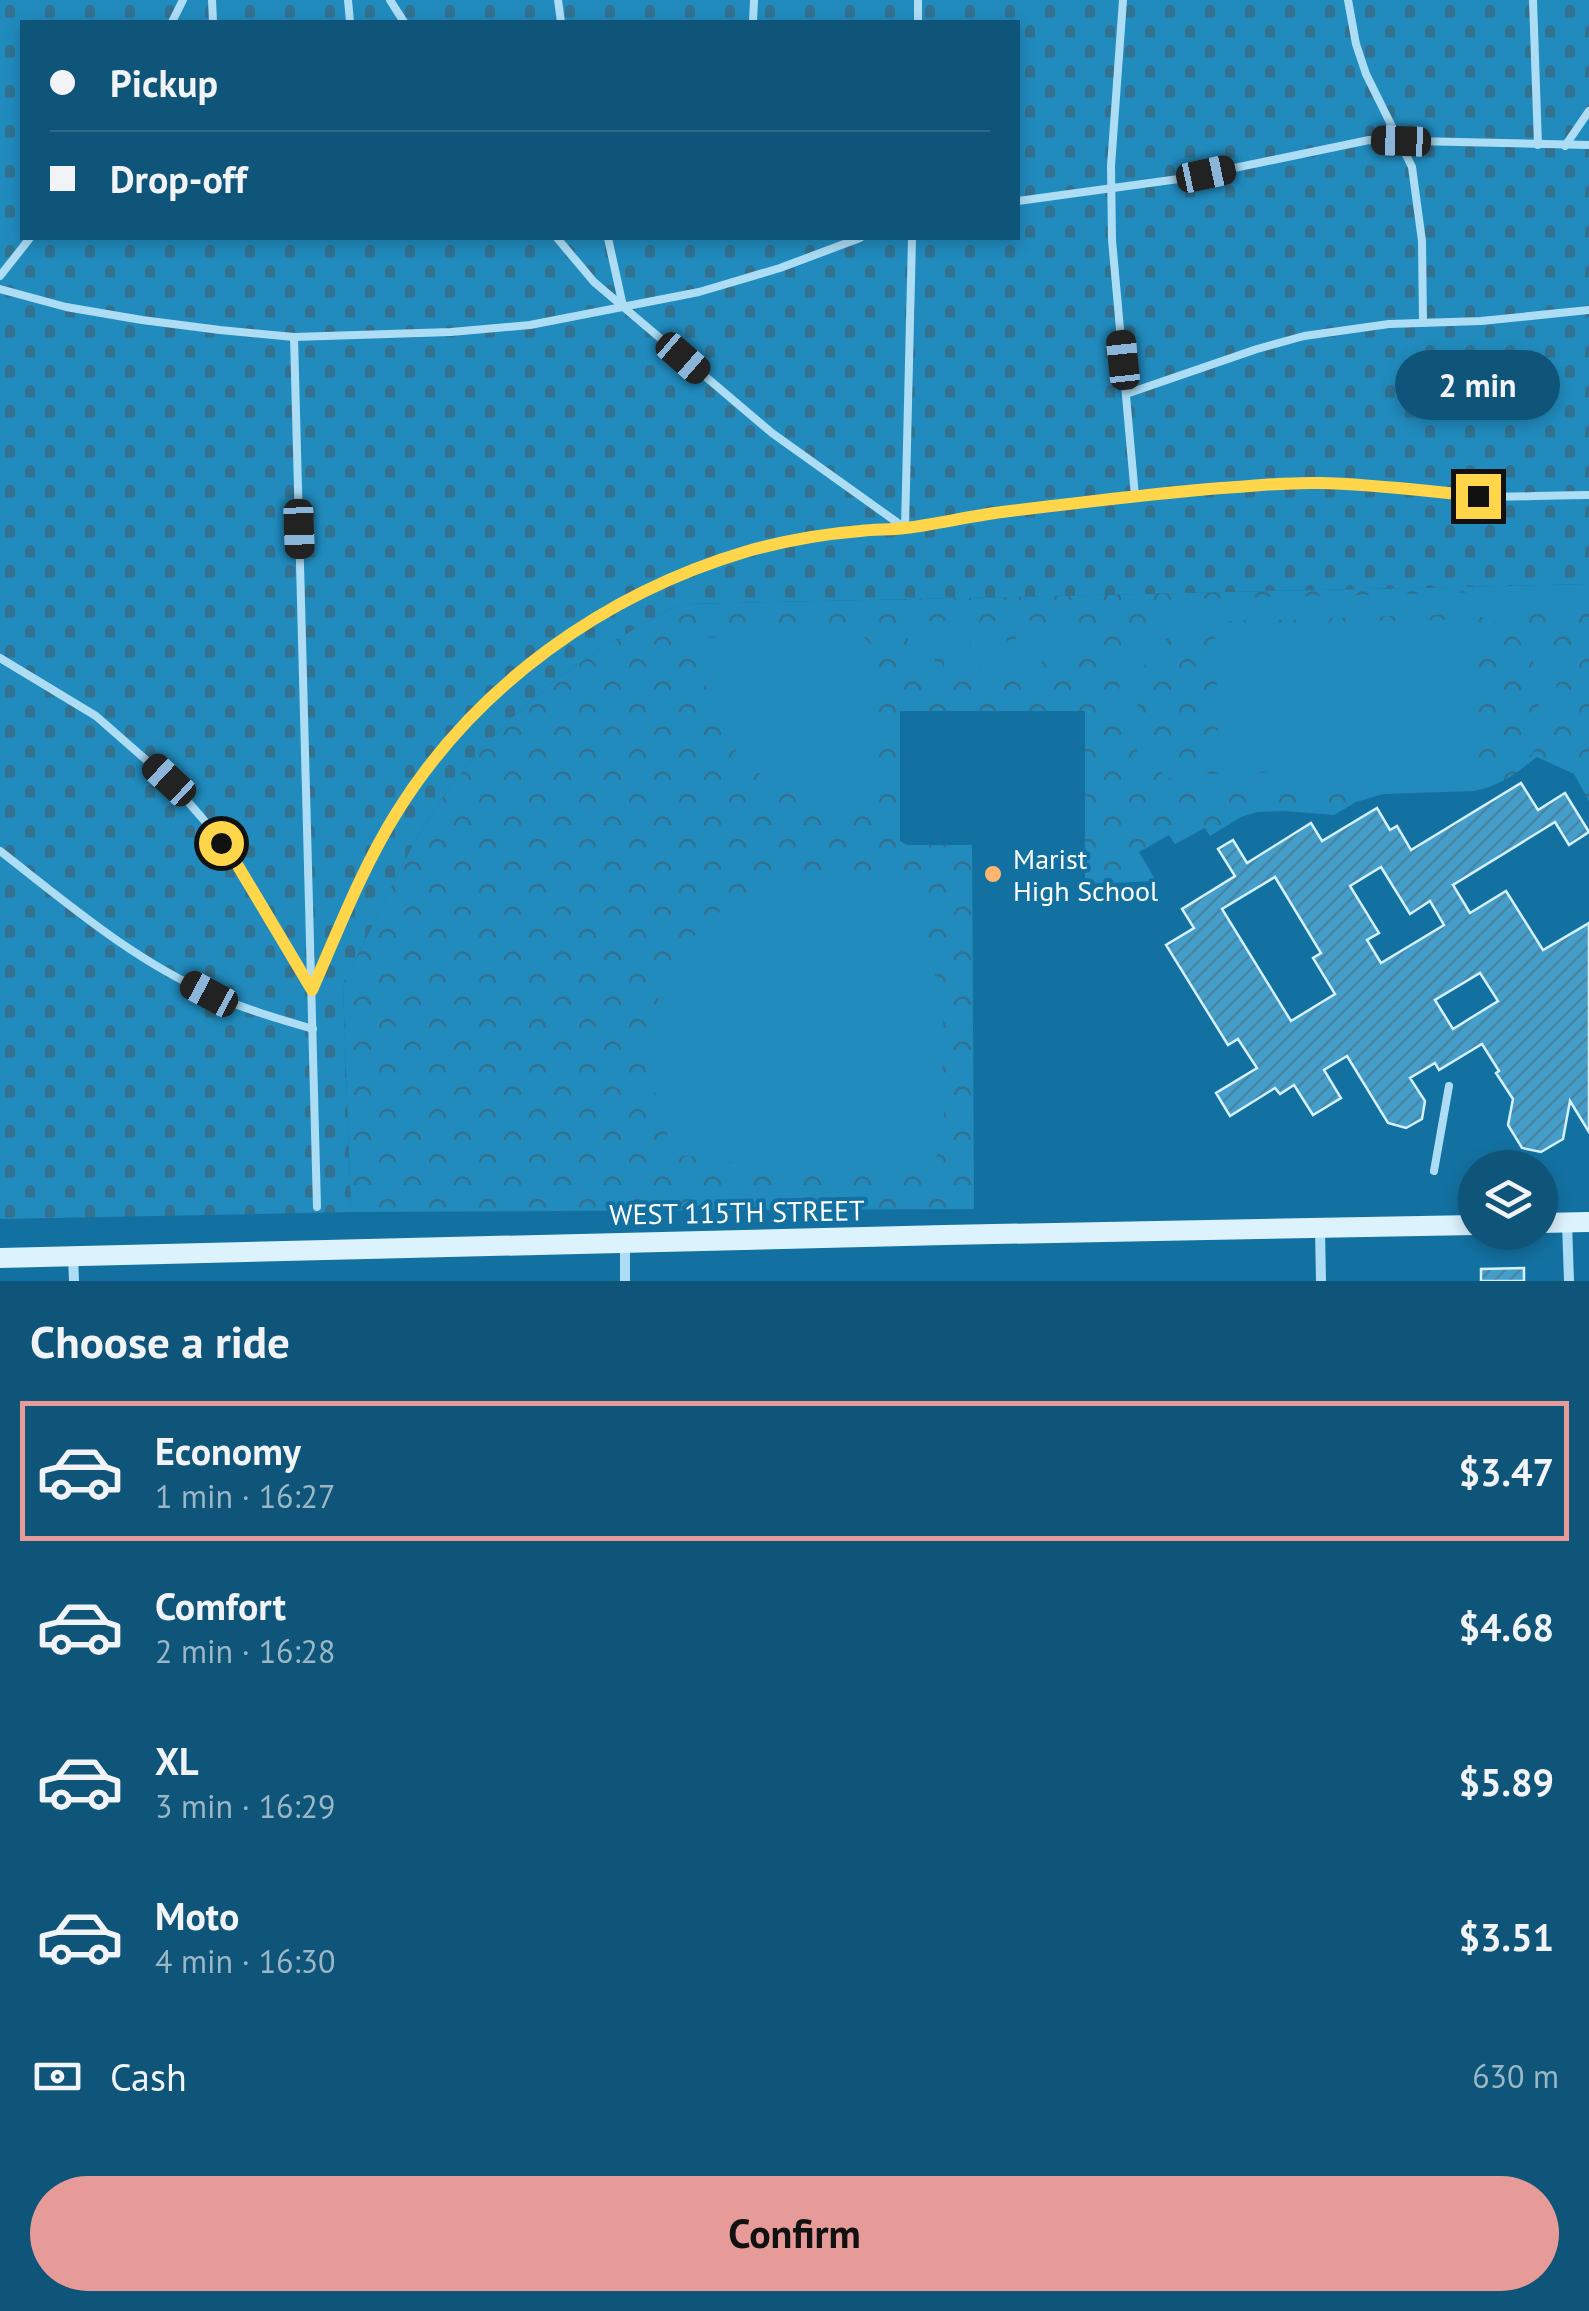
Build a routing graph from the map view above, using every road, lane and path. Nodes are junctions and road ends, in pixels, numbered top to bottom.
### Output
1 (1123, 0) edge
2 (1348, 0) edge
3 (1533, 0) edge
4 (1589, 111) edge
5 (1401, 141) junction
6 (1538, 146) junction
7 (1565, 146) junction
8 (1589, 146) edge
9 (1111, 188) junction
10 (1020, 201) edge
11 (28, 240) edge
12 (559, 240) edge
13 (608, 240) edge
14 (855, 240) edge
15 (912, 240) edge
16 (0, 276) edge
17 (0, 289) edge
18 (624, 307) junction
19 (1589, 310) edge
20 (1424, 322) junction
21 (294, 337) junction
22 (1126, 394) junction
23 (1589, 494) edge
24 (1135, 496) junction
25 (905, 528) junction
26 (0, 658) edge
27 (0, 851) edge
28 (312, 990) junction
29 (313, 1029) junction
30 (1450, 1086) dead end
31 (1434, 1171) dead end
32 (316, 1207) dead end
33 (1589, 1222) edge
34 (1558, 1223) edge
35 (1567, 1223) junction
36 (1458, 1225) edge
37 (1320, 1228) junction
38 (625, 1243) junction
39 (73, 1256) junction
40 (0, 1258) edge
41 (74, 1281) edge
42 (624, 1281) edge
43 (1322, 1281) edge
44 (1569, 1281) edge

1 - 9 lane
2 - 5 lane
3 - 6 lane
4 - 7 lane
5 - 6 lane
5 - 9 lane
5 - 20 lane
6 - 7 lane
7 - 8 lane
9 - 10 lane
9 - 22 lane
11 - 16 lane
12 - 18 lane
13 - 18 lane
14 - 18 lane
15 - 25 lane
17 - 21 lane
18 - 21 lane
18 - 25 lane
19 - 20 lane
20 - 22 lane
21 - 28 lane
22 - 24 lane
23 - 24 lane
24 - 25 lane
25 - 28 lane
26 - 28 lane
27 - 29 lane
28 - 29 lane
29 - 32 lane
30 - 31 lane
33 - 35 street
34 - 35 street
35 - 44 street
36 - 37 street, WEST 115TH STREET
37 - 38 street, WEST 115TH STREET
37 - 43 street
38 - 39 street, WEST 115TH STREET
38 - 42 street
39 - 40 street, WEST 115TH STREET
39 - 41 street

